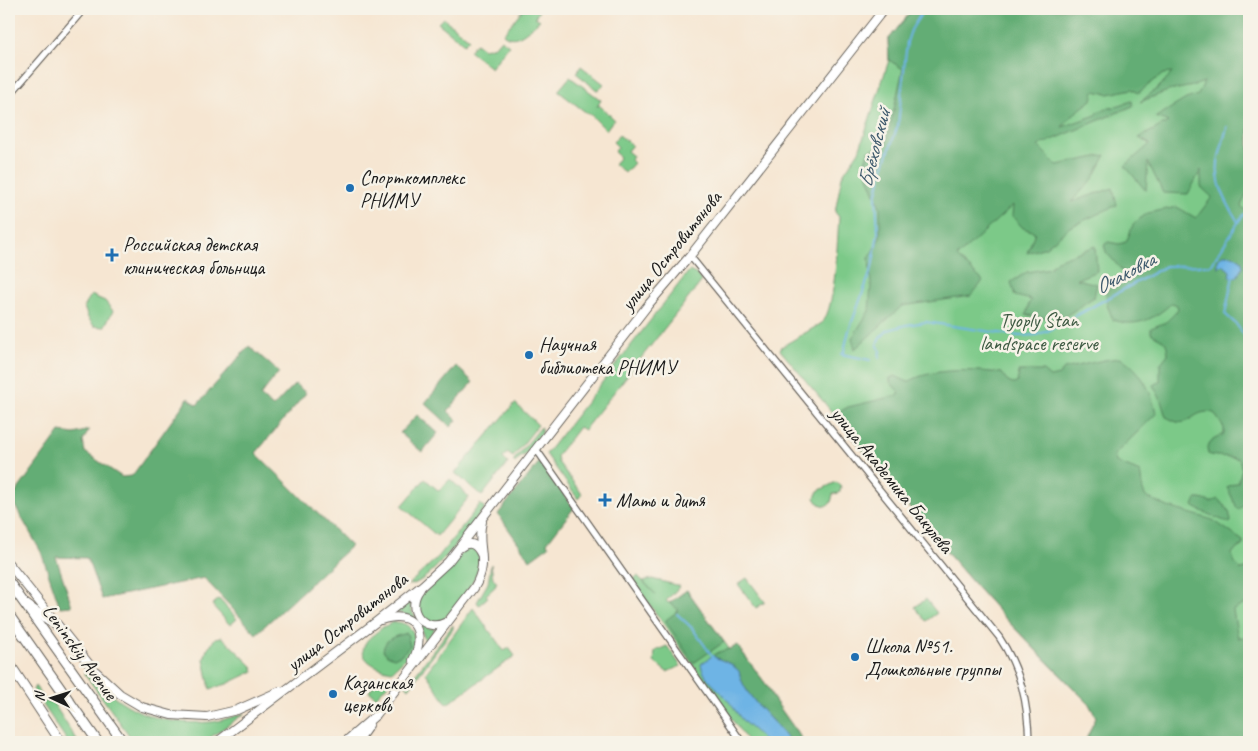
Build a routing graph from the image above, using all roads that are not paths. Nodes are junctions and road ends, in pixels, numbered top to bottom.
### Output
1 (84, 9) edge
2 (884, 9) edge
3 (9, 96) edge
4 (690, 256) junction
5 (536, 449) junction
6 (485, 516) junction
7 (458, 550) junction
8 (9, 564) edge
9 (483, 566) junction
10 (9, 582) edge
11 (423, 585) junction
12 (23, 602) junction
13 (9, 615) edge
14 (449, 621) junction
15 (376, 622) junction
16 (61, 629) junction
17 (9, 663) edge
18 (408, 671) junction
19 (292, 686) junction
20 (376, 714) junction
21 (61, 742) edge
22 (98, 742) edge
23 (123, 742) edge
24 (217, 742) edge
25 (345, 742) edge
26 (358, 742) edge
27 (742, 742) edge
28 (1029, 742) edge

1 - 3 street
2 - 4 main road, улица Островитянова
4 - 5 main road, улица Островитянова
4 - 28 street, улица Академика Бакулева
5 - 6 main road, улица Островитянова
5 - 27 street
6 - 7 main road, улица Островитянова
6 - 9 main road, улица Островитянова
7 - 9 main road
7 - 11 main road, улица Островитянова
8 - 16 main road
9 - 14 main road, улица Островитянова
10 - 12 main road, Leninskiy Avenue
11 - 14 main road
11 - 15 main road, улица Островитянова
12 - 16 main road
12 - 23 main road, Leninskiy Avenue
13 - 22 main road, Leninskiy Avenue
14 - 18 main road, улица Островитянова
15 - 18 main road
15 - 19 main road, улица Островитянова
16 - 19 main road
17 - 21 main road
18 - 20 main road, улица Островитянова
19 - 24 main road, улица Островитянова
20 - 25 main road, улица Островитянова
20 - 26 main road

